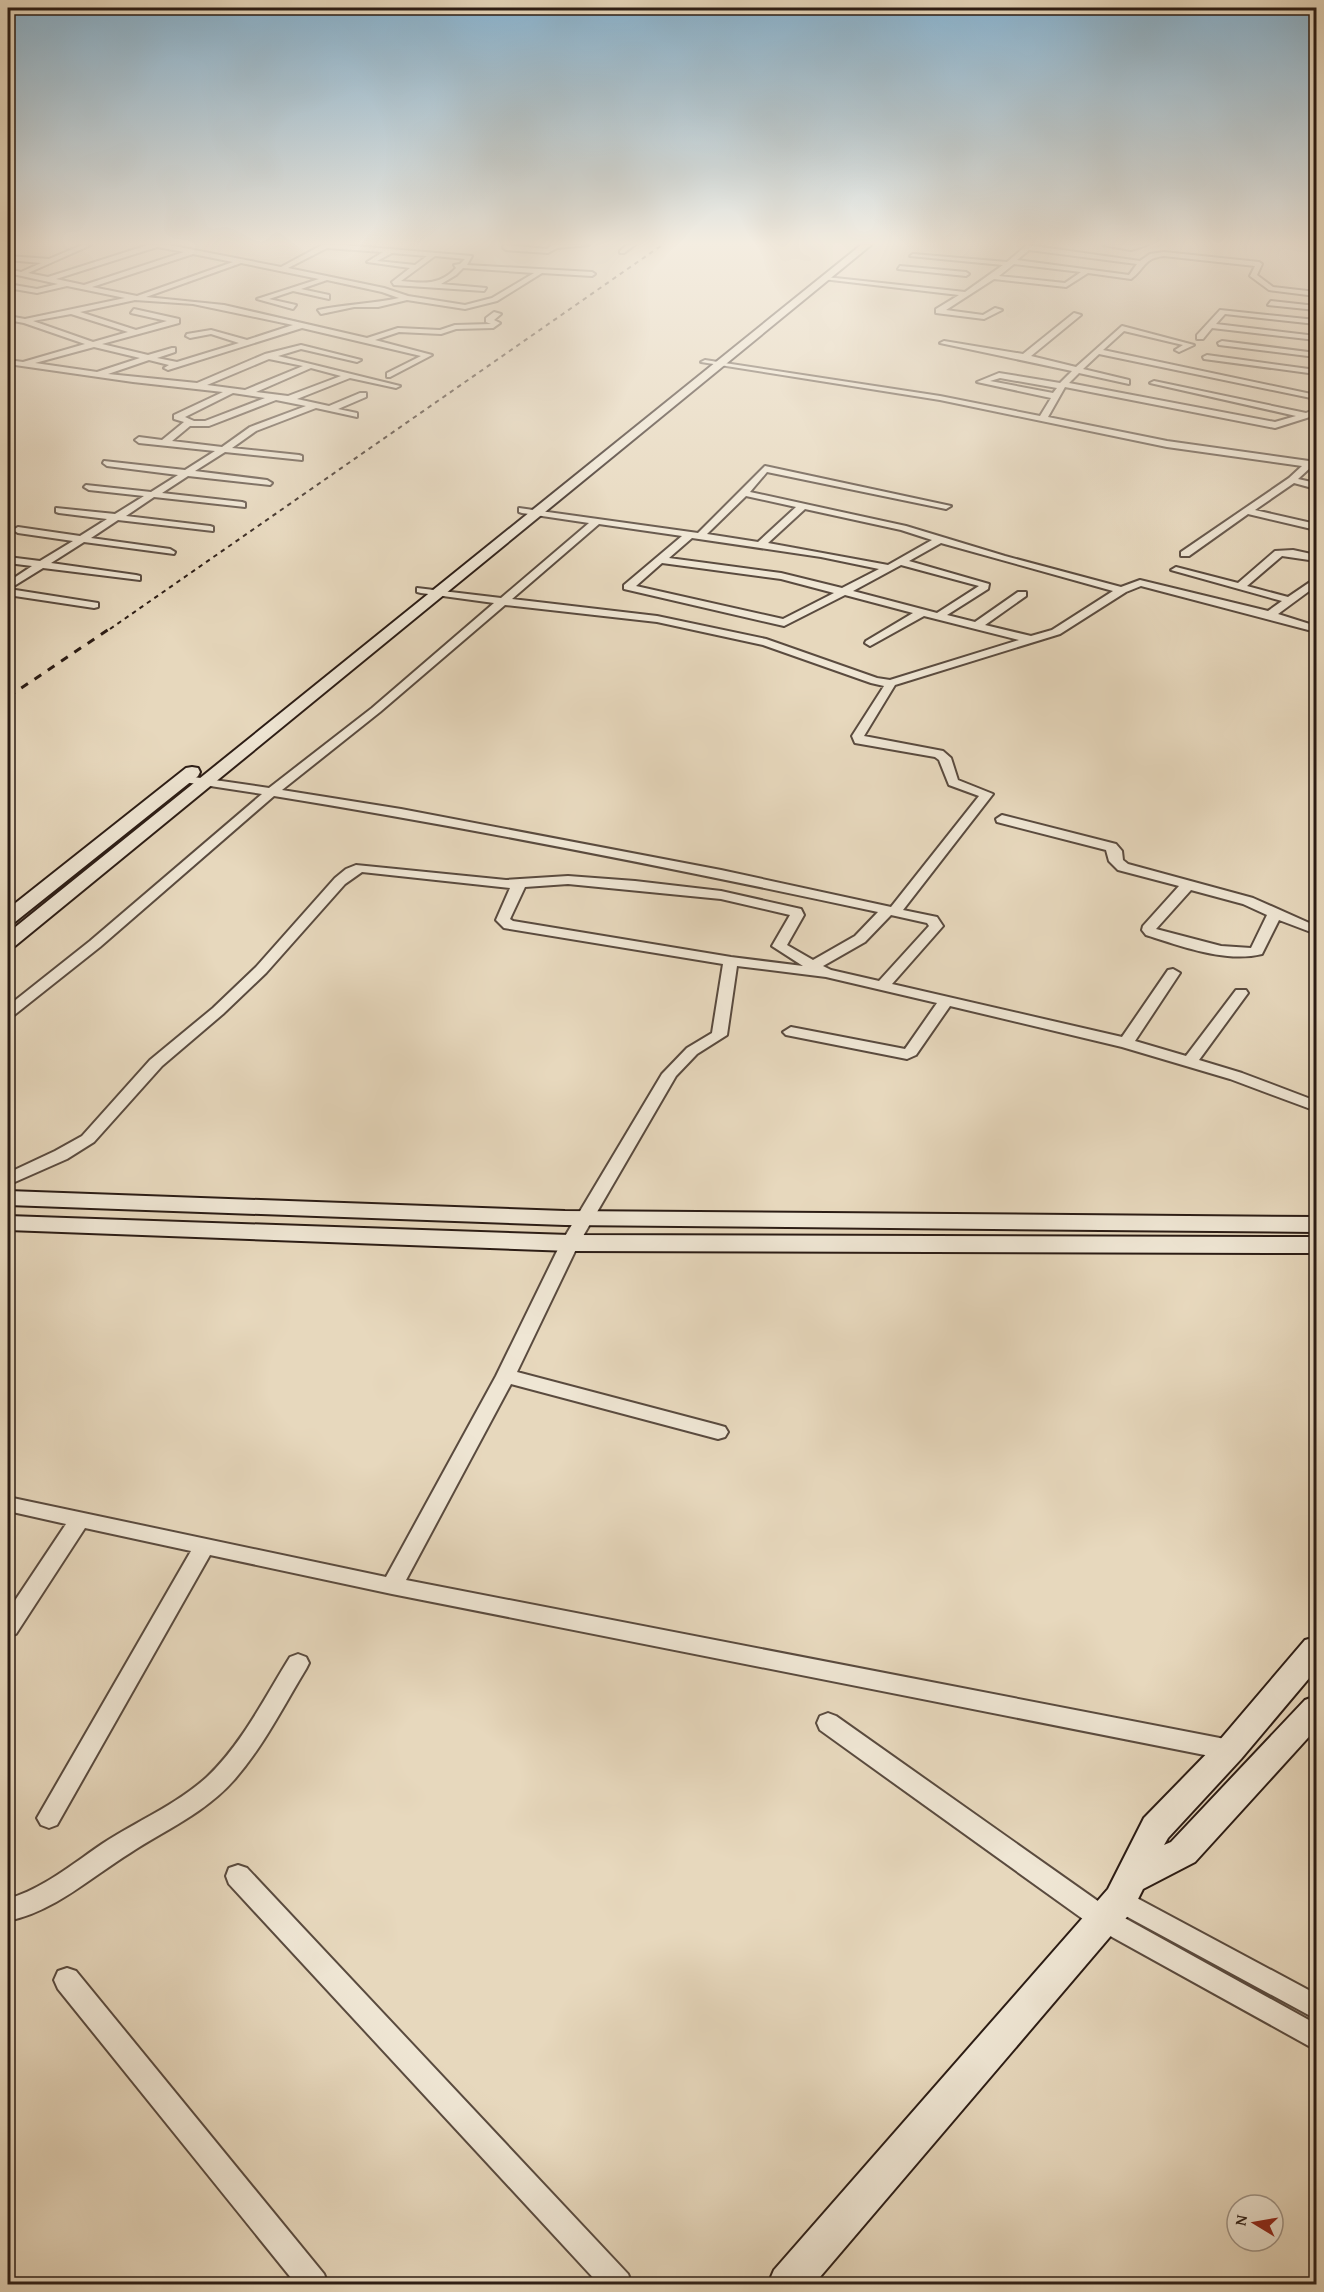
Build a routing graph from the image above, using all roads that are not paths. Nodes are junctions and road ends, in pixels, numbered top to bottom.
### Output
1 (65, 352) edge
2 (126, 352) edge
3 (165, 352) edge
4 (218, 352) edge
5 (253, 352) edge
6 (285, 352) edge
7 (329, 352) edge
8 (417, 352) edge
9 (726, 352) edge
10 (996, 352) edge
11 (1031, 352) edge
12 (1099, 352) joint
13 (1293, 352) edge
14 (1317, 355) edge
15 (269, 356) junction
16 (147, 357) junction
17 (1025, 357) junction
18 (1207, 357) dead end
19 (357, 360) dead end
20 (8, 362) edge
21 (712, 363) junction
22 (24, 364) junction
23 (178, 364) junction
24 (308, 367) junction
25 (1076, 370) junction
26 (1317, 372) edge
27 (97, 375) junction
28 (390, 375) dead end
29 (347, 376) junction
30 (133, 380) junction
31 (1126, 382) dead end
32 (1154, 383) dead end
33 (1063, 385) junction
34 (198, 386) junction
35 (396, 386) dead end
36 (1317, 386) edge
37 (235, 390) junction
38 (248, 392) junction
39 (1305, 394) junction
40 (363, 395) dead end
41 (1054, 396) junction
42 (276, 397) junction
43 (1317, 397) edge
44 (289, 399) junction
45 (316, 405) junction
46 (650, 407) junction
47 (330, 409) junction
48 (665, 409) junction
49 (1317, 412) edge
50 (1306, 415) junction
51 (354, 416) dead end
52 (1043, 418) junction
53 (188, 423) junction
54 (139, 440) dead end
55 (164, 443) junction
56 (223, 450) junction
57 (299, 458) dead end
58 (107, 463) dead end
59 (1313, 465) edge
60 (186, 472) junction
61 (1292, 480) junction
62 (267, 483) dead end
63 (1317, 486) edge
64 (89, 487) dead end
65 (744, 493) junction
66 (151, 494) junction
67 (804, 505) junction
68 (242, 506) dead end
69 (946, 506) dead end
70 (59, 510) dead end
71 (529, 511) junction
72 (1246, 511) junction
73 (115, 516) junction
74 (597, 521) junction
75 (1315, 527) edge
76 (210, 529) dead end
77 (18, 530) dead end
78 (695, 535) junction
79 (80, 538) junction
80 (940, 539) junction
81 (760, 545) junction
82 (170, 552) dead end
83 (1185, 554) dead end
84 (1317, 558) edge
85 (8, 560) edge
86 (661, 561) junction
87 (901, 562) junction
88 (40, 565) junction
89 (889, 568) junction
90 (1176, 570) dead end
91 (136, 578) dead end
92 (1317, 581) edge
93 (8, 586) edge
94 (1240, 587) junction
95 (421, 590) junction
96 (1122, 590) junction
97 (8, 592) edge
98 (846, 592) junction
99 (441, 593) junction
100 (1022, 594) dead end
101 (1289, 600) junction
102 (504, 602) junction
103 (94, 605) dead end
104 (922, 612) junction
105 (1270, 615) junction
106 (939, 616) junction
107 (976, 626) junction
108 (1317, 629) edge
109 (1032, 640) junction
110 (870, 643) dead end
111 (332, 661) dead end
112 (891, 683) junction
113 (202, 764) dead end
114 (184, 778) junction
115 (204, 781) junction
116 (272, 792) junction
117 (1002, 819) dead end
118 (519, 884) junction
119 (1188, 885) junction
120 (891, 910) junction
121 (1275, 913) junction
122 (8, 918) edge
123 (1317, 930) edge
124 (8, 942) edge
125 (731, 961) junction
126 (819, 969) junction
127 (1173, 973) dead end
128 (881, 987) junction
129 (1241, 993) dead end
130 (945, 1002) junction
131 (8, 1013) edge
132 (791, 1032) dead end
133 (1126, 1043) junction
134 (1190, 1061) junction
135 (1317, 1106) edge
136 (8, 1180) edge
137 (8, 1198) edge
138 (585, 1218) junction
139 (8, 1223) edge
140 (1317, 1224) edge
141 (570, 1243) junction
142 (1317, 1245) edge
143 (506, 1376) junction
144 (718, 1432) dead end
145 (8, 1504) edge
146 (80, 1519) junction
147 (205, 1546) junction
148 (392, 1586) junction
149 (8, 1628) edge
150 (1317, 1649) edge
151 (298, 1663) dead end
152 (1317, 1709) edge
153 (828, 1723) dead end
154 (1230, 1750) junction
155 (49, 1818) dead end
156 (238, 1876) dead end
157 (1118, 1899) junction
158 (8, 1910) edge
159 (67, 1980) dead end
160 (1317, 2007) edge
161 (1317, 2038) edge
162 (314, 2284) edge
163 (618, 2284) edge
164 (788, 2284) edge

1 - 22 street
2 - 16 street
3 - 16 street
4 - 23 street
5 - 15 street
6 - 15 street
7 - 19 street
8 - 28 street
9 - 21 street
10 - 17 street
11 - 17 street
12 - 25 street
12 - 39 street
13 - 14 street
15 - 24 street
15 - 34 street
16 - 23 street
16 - 27 street
17 - 25 street
18 - 26 street
20 - 22 street
21 - 46 street
21 - 48 street
21 - 52 street
22 - 27 street
23 - 30 street
24 - 29 street
24 - 38 street
25 - 31 street
25 - 33 street
27 - 30 street
29 - 35 street
29 - 44 street
30 - 34 street
32 - 50 street
33 - 41 street
33 - 41 street
33 - 50 street
34 - 37 street
36 - 39 street
37 - 38 street
37 - 53 street
38 - 42 street
39 - 43 street
40 - 47 street
41 - 52 street
42 - 44 street
42 - 53 street
44 - 45 street
45 - 47 street
45 - 56 street
46 - 48 street
46 - 71 street
47 - 51 street
48 - 71 street
49 - 50 street
52 - 59 street
53 - 55 street
54 - 55 street
55 - 56 street
56 - 57 street
56 - 60 street
58 - 60 street
59 - 61 street
60 - 62 street
60 - 66 street
61 - 63 street
61 - 72 street
64 - 66 street
65 - 67 street
65 - 69 street
65 - 78 street
66 - 68 street
66 - 73 street
67 - 80 street
67 - 81 street
70 - 73 street
71 - 74 street
71 - 95 street
71 - 99 street
72 - 75 street
72 - 83 street
73 - 76 street
73 - 79 street
74 - 78 street
74 - 102 street
77 - 79 street
78 - 81 street
78 - 86 street
79 - 82 street
79 - 88 street
80 - 87 street
80 - 96 street
81 - 89 street
84 - 94 street
85 - 88 street
86 - 98 street
86 - 98 street
87 - 89 street
87 - 106 street
88 - 91 street
88 - 93 street
89 - 98 street
90 - 94 street
92 - 101 street
94 - 101 street
95 - 99 street
95 - 111 street
96 - 105 street
96 - 109 street
97 - 103 street
98 - 104 street
99 - 102 street
99 - 115 street
100 - 107 street
101 - 105 street
102 - 112 street
102 - 116 street
104 - 106 street
104 - 110 street
105 - 108 street
106 - 107 street
107 - 109 street
109 - 112 street
112 - 120 street
113 - 114 street
114 - 115 street
114 - 122 street
115 - 116 street
115 - 124 street
116 - 120 street
116 - 131 street
117 - 119 street
118 - 125 street
118 - 126 street
118 - 136 street
119 - 121 street
119 - 121 street
120 - 126 street
120 - 128 street
121 - 123 street
125 - 126 street
125 - 138 street
126 - 128 street
127 - 133 street
128 - 130 street
129 - 134 street
130 - 132 street
130 - 133 street
133 - 134 street
134 - 135 street
137 - 138 street
138 - 140 street
138 - 141 street
139 - 141 street
141 - 142 street
141 - 143 street
143 - 144 street
143 - 148 street
145 - 146 street
146 - 147 street
146 - 149 street
147 - 148 street
147 - 155 street
148 - 154 street
150 - 154 street
151 - 158 street
152 - 157 street
153 - 157 street
154 - 157 street
156 - 163 street
157 - 160 street
157 - 161 street
157 - 164 street
159 - 162 street

